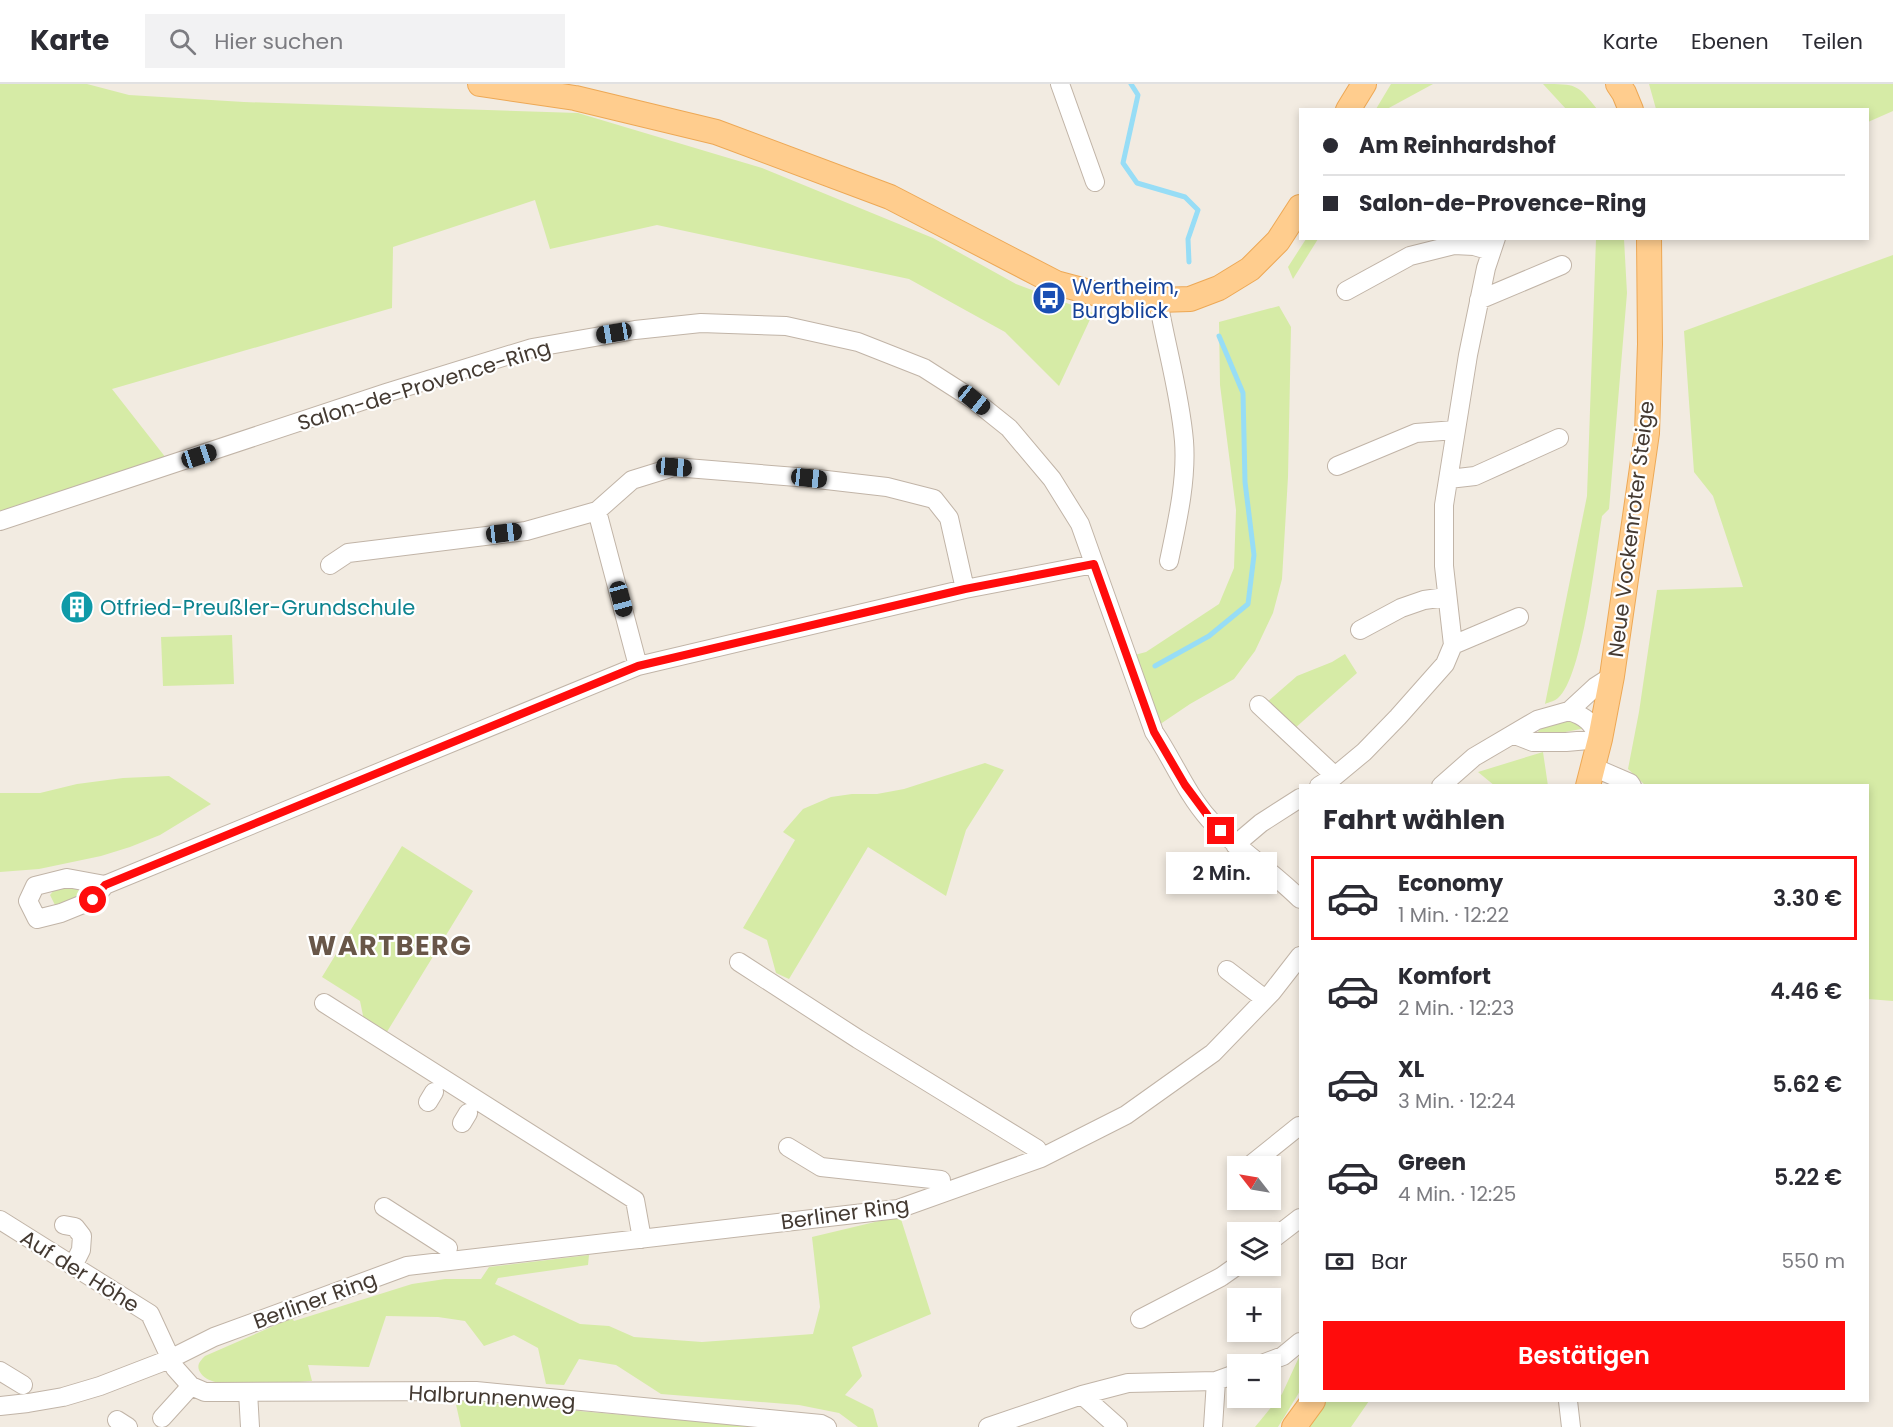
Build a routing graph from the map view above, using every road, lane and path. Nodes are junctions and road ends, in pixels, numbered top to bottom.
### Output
1 (480, 84) edge
2 (1060, 84) edge
3 (1364, 84) edge
4 (1349, 108) edge
5 (1095, 182) dead end
6 (1299, 209) edge
7 (1649, 240) edge
8 (1494, 245) edge
9 (1562, 265) dead end
10 (1346, 291) dead end
11 (1158, 300) junction
12 (1479, 300) junction
13 (1455, 430) junction
14 (1559, 438) dead end
15 (1337, 466) dead end
16 (1449, 479) junction
17 (597, 511) junction
18 (0, 521) edge
19 (1169, 561) dead end
20 (1094, 564) junction
21 (330, 565) dead end
22 (965, 589) junction
23 (1446, 597) junction
24 (1519, 617) dead end
25 (1360, 630) dead end
26 (1453, 645) junction
27 (638, 666) junction
28 (1612, 676) junction
29 (1259, 705) dead end
30 (1569, 711) junction
31 (1515, 735) junction
32 (1600, 739) junction
33 (1335, 776) junction
34 (1590, 776) edge
35 (1322, 784) edge
36 (1443, 784) edge
37 (1631, 784) edge
38 (1299, 799) edge
39 (1235, 846) junction
40 (105, 885) dead end
41 (1296, 892) edge
42 (1299, 957) edge
43 (739, 962) dead end
44 (1227, 970) dead end
45 (1265, 999) junction
46 (324, 1003) dead end
47 (1299, 1126) edge
48 (788, 1147) dead end
49 (1262, 1156) edge
50 (1041, 1158) junction
51 (941, 1180) dead end
52 (384, 1207) dead end
53 (1299, 1219) edge
54 (0, 1221) edge
55 (64, 1225) dead end
56 (1281, 1233) edge
57 (642, 1239) junction
58 (448, 1248) dead end
59 (73, 1266) junction
60 (1227, 1273) edge
61 (1140, 1319) dead end
62 (1299, 1343) edge
63 (1281, 1357) edge
64 (170, 1359) junction
65 (0, 1371) edge
66 (1227, 1377) edge
67 (1216, 1381) junction
68 (23, 1385) dead end
69 (191, 1386) junction
70 (248, 1392) junction
71 (1082, 1395) junction
72 (1313, 1402) edge
73 (1568, 1402) edge
74 (0, 1406) edge
75 (162, 1418) dead end
76 (250, 1427) edge
77 (827, 1427) edge
78 (988, 1427) edge
79 (1118, 1427) edge
80 (1213, 1427) edge
81 (1294, 1427) edge
82 (1571, 1427) edge

1 - 11 main road
2 - 5 street
3 - 4 main road
6 - 11 main road
7 - 28 main road, Neue Vockenroter Steige
8 - 10 street
8 - 12 street
9 - 12 street
11 - 19 street
12 - 13 street
13 - 15 street
13 - 16 street
14 - 16 street
16 - 23 street
17 - 21 street
17 - 22 street
17 - 27 street
18 - 20 street, Salon-de-Provence-Ring
20 - 22 street
20 - 39 street, Salon-de-Provence-Ring
22 - 27 street
23 - 25 street
23 - 26 street
24 - 26 street
26 - 33 street
27 - 40 street
28 - 30 street
28 - 32 main road, Neue Vockenroter Steige
29 - 33 street
30 - 31 street
30 - 32 street
31 - 32 street
31 - 36 street
32 - 34 main road, Neue Vockenroter Steige
33 - 35 street
34 - 37 street
38 - 39 street
39 - 41 street, Salon-de-Provence-Ring
42 - 45 street, Berliner Ring
43 - 50 street
44 - 45 street
45 - 50 street, Berliner Ring
46 - 57 street
47 - 49 street
48 - 51 street
50 - 57 street, Berliner Ring
52 - 58 street
53 - 56 street
54 - 59 street, Auf der Höhe
55 - 59 street
57 - 64 street, Berliner Ring
59 - 64 street, Auf der Höhe
60 - 61 street
62 - 63 street
64 - 69 street
64 - 74 street, Berliner Ring
65 - 68 street
66 - 67 street
67 - 71 street
67 - 80 street
69 - 70 street, Halbrunnenweg
69 - 75 street
70 - 76 street
70 - 77 street, Halbrunnenweg
71 - 78 street
71 - 79 street
72 - 81 main road
73 - 82 street

